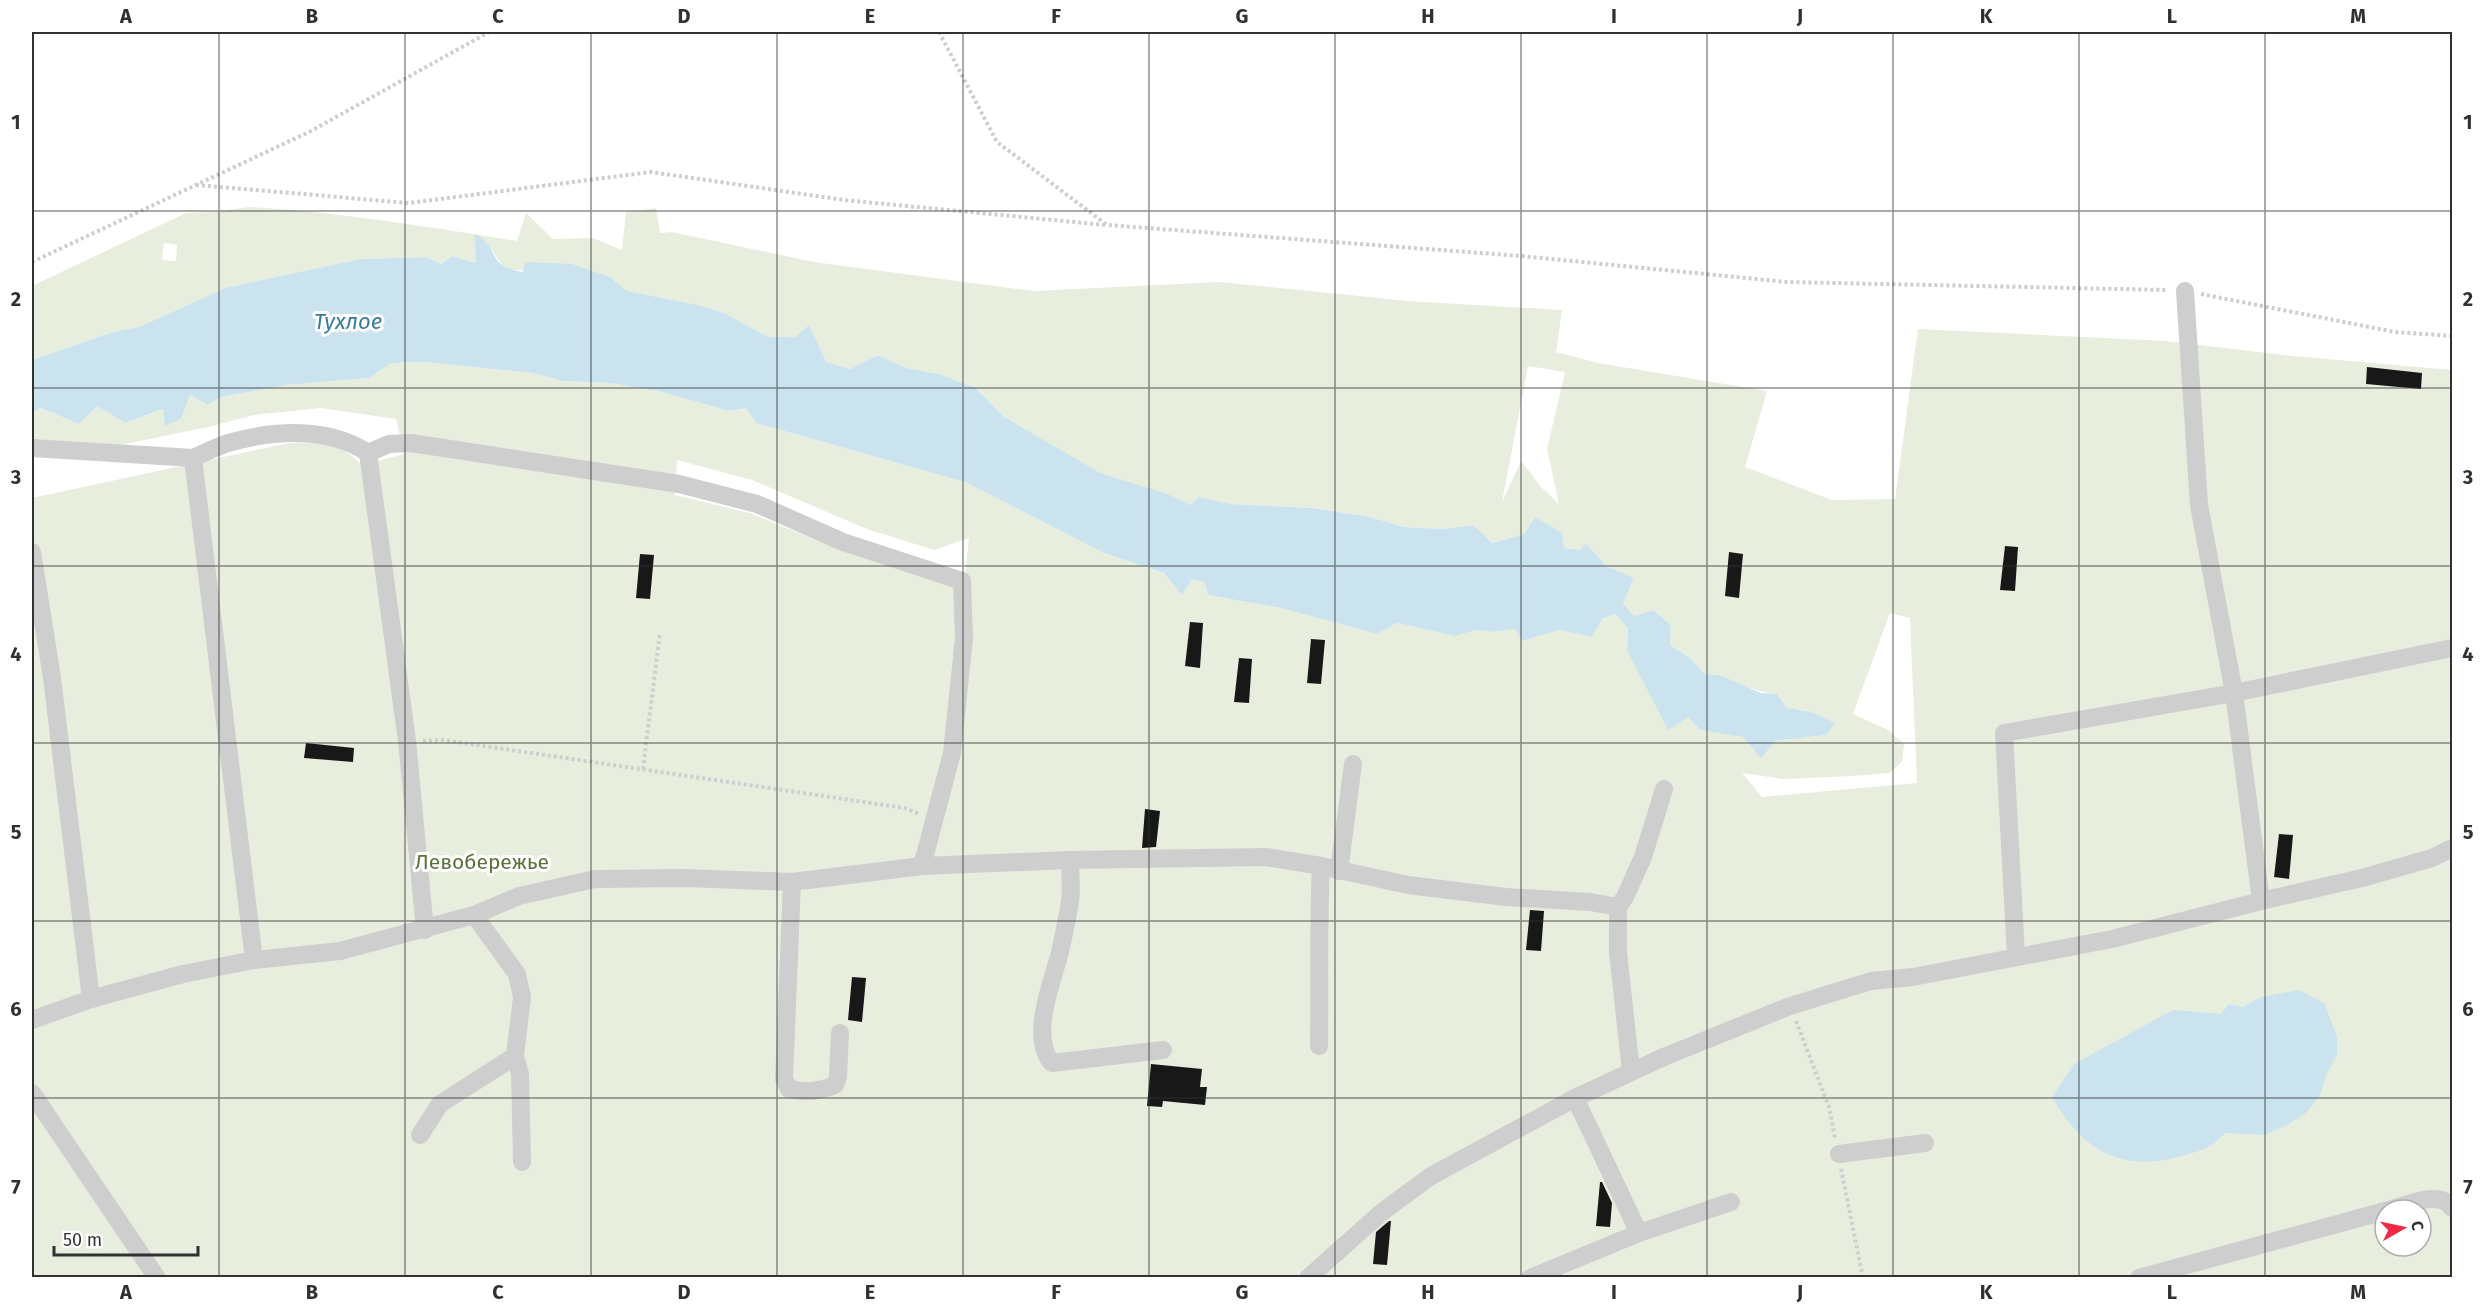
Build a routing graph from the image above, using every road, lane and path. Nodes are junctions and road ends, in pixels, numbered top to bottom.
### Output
1 (489, 32) edge
2 (939, 32) edge
3 (196, 185) junction
4 (1107, 225) junction
5 (32, 262) edge
6 (2185, 291) junction
7 (2452, 336) edge
8 (32, 448) edge
9 (368, 453) junction
10 (193, 458) junction
11 (32, 552) edge
12 (660, 632) dead end
13 (2452, 648) edge
14 (2234, 693) junction
15 (407, 741) junction
16 (1353, 764) dead end
17 (643, 769) junction
18 (1664, 789) dead end
19 (934, 821) junction
20 (2452, 848) edge
21 (1070, 860) junction
22 (922, 866) junction
23 (1330, 868) junction
24 (792, 882) junction
25 (2261, 901) junction
26 (1618, 907) junction
27 (474, 915) junction
28 (425, 930) junction
29 (2016, 956) junction
30 (254, 960) junction
31 (91, 999) junction
32 (32, 1020) edge
33 (840, 1033) dead end
34 (1319, 1046) dead end
35 (1163, 1050) dead end
36 (515, 1056) junction
37 (1631, 1072) junction
38 (32, 1093) edge
39 (1575, 1098) junction
40 (420, 1135) dead end
41 (1925, 1143) dead end
42 (1839, 1154) dead end
43 (522, 1162) dead end
44 (2433, 1199) edge
45 (1731, 1202) dead end
46 (2452, 1208) edge
47 (2373, 1215) edge
48 (1639, 1233) junction
49 (158, 1278) edge
50 (1308, 1278) edge
51 (1530, 1278) edge
52 (2139, 1278) edge

1 - 3 path
2 - 4 path
3 - 4 path
3 - 5 path
4 - 6 path
6 - 7 path
6 - 14 lane
8 - 10 lane
9 - 10 lane
9 - 15 lane
9 - 19 lane
10 - 30 lane
11 - 31 lane
12 - 17 path
13 - 14 lane
14 - 25 lane
14 - 29 lane
15 - 17 path
15 - 28 lane
16 - 23 lane
17 - 19 path
18 - 26 lane
19 - 22 lane
20 - 25 lane
21 - 22 lane
21 - 23 lane
21 - 35 lane
22 - 24 lane
23 - 26 lane
23 - 34 lane
24 - 27 lane
24 - 33 lane
25 - 29 lane
26 - 37 lane
27 - 28 lane
27 - 36 lane
28 - 30 lane
29 - 37 lane
30 - 31 lane
31 - 32 lane
36 - 40 lane
36 - 43 lane
37 - 39 lane
38 - 49 lane
39 - 48 lane
39 - 50 lane
41 - 42 lane
44 - 46 lane
45 - 48 lane
47 - 52 lane
48 - 51 lane

